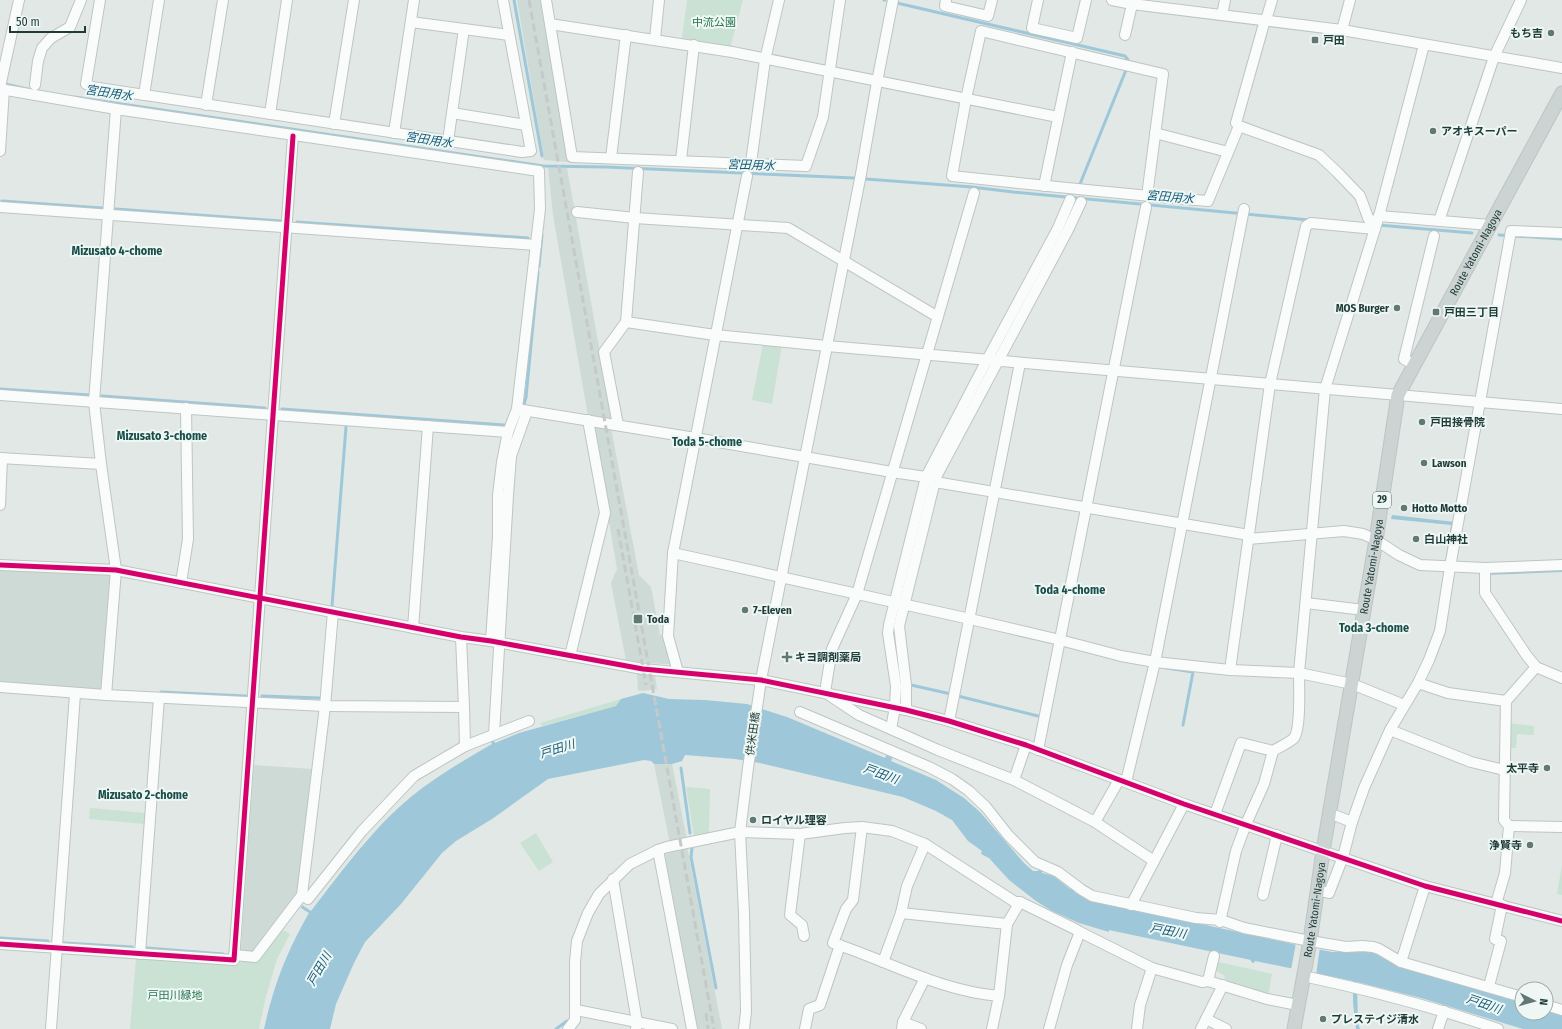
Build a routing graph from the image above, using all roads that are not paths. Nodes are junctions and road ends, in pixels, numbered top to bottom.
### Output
1 (19, 0) edge
2 (81, 0) edge
3 (100, 0) edge
4 (159, 0) edge
5 (223, 0) edge
6 (287, 0) edge
7 (354, 0) edge
8 (414, 0) edge
9 (503, 0) edge
10 (546, 0) edge
11 (659, 0) edge
12 (779, 0) edge
13 (840, 0) edge
14 (893, 0) edge
15 (946, 0) edge
16 (992, 0) edge
17 (1038, 0) edge
18 (1086, 0) edge
19 (1112, 0) edge
20 (1225, 0) edge
21 (1272, 0) edge
22 (1350, 0) edge
23 (1521, 0) edge
24 (1132, 2) edge
25 (1176, 5) edge
26 (1222, 15) junction
27 (1266, 20) junction
28 (411, 22) junction
29 (550, 24) junction
30 (464, 29) junction
31 (1342, 30) junction
32 (509, 35) junction
33 (626, 35) junction
34 (1125, 35) dead end
35 (655, 39) junction
36 (694, 45) junction
37 (1424, 45) junction
38 (1072, 52) junction
39 (1494, 57) junction
40 (765, 60) junction
41 (1562, 68) edge
42 (829, 72) junction
43 (877, 82) junction
44 (35, 85) dead end
45 (1, 88) edge
46 (1562, 93) edge
47 (144, 95) junction
48 (966, 99) junction
49 (206, 105) junction
50 (116, 109) junction
51 (270, 114) junction
52 (452, 114) junction
53 (1058, 117) junction
54 (334, 124) junction
55 (526, 124) junction
56 (1239, 126) junction
57 (394, 133) junction
58 (1155, 133) junction
59 (293, 136) junction
60 (448, 141) junction
61 (0, 151) edge
62 (1228, 152) junction
63 (611, 158) junction
64 (681, 160) junction
65 (751, 163) junction
66 (638, 172) dead end
67 (747, 176) dead end
68 (1044, 186) junction
69 (974, 193) dead end
70 (1148, 196) junction
71 (1070, 200) dead end
72 (1081, 202) dead end
73 (0, 207) edge
74 (1146, 207) dead end
75 (577, 212) dead end
76 (1244, 212) dead end
77 (108, 214) junction
78 (635, 218) junction
79 (1439, 221) junction
80 (1377, 223) junction
81 (737, 225) junction
82 (1490, 225) junction
83 (287, 227) junction
84 (1562, 234) edge
85 (1434, 236) dead end
86 (536, 245) junction
87 (844, 262) junction
88 (938, 317) junction
89 (626, 322) junction
90 (715, 335) junction
91 (827, 346) junction
92 (927, 355) junction
93 (987, 360) junction
94 (998, 361) junction
95 (1020, 363) junction
96 (1415, 365) junction
97 (1114, 371) junction
98 (1211, 379) junction
99 (1270, 384) junction
100 (1325, 389) junction
101 (0, 395) edge
102 (1398, 395) junction
103 (1480, 401) junction
104 (94, 402) junction
105 (186, 408) junction
106 (1562, 409) edge
107 (522, 410) junction
108 (274, 415) junction
109 (588, 420) junction
110 (618, 425) junction
111 (428, 426) junction
112 (508, 432) junction
113 (695, 438) junction
114 (804, 457) junction
115 (1, 458) edge
116 (101, 464) junction
117 (892, 472) junction
118 (931, 479) junction
119 (995, 492) junction
120 (0, 505) edge
121 (1086, 508) junction
122 (1183, 524) junction
123 (1312, 534) junction
124 (1248, 537) junction
125 (1376, 540) junction
126 (673, 553) junction
127 (0, 565) edge
128 (1562, 565) edge
129 (1450, 567) junction
130 (1484, 568) junction
131 (116, 570) junction
132 (782, 578) junction
133 (181, 583) junction
134 (857, 594) junction
135 (261, 599) junction
136 (894, 603) junction
137 (1306, 603) junction
138 (904, 605) junction
139 (1364, 610) junction
140 (333, 612) junction
141 (970, 619) junction
142 (413, 628) junction
143 (461, 638) junction
144 (1060, 640) junction
145 (495, 642) junction
146 (570, 656) junction
147 (1155, 662) junction
148 (1536, 666) junction
149 (1230, 670) junction
150 (678, 672) junction
151 (1300, 673) junction
152 (1562, 678) edge
153 (761, 680) junction
154 (1418, 683) junction
155 (1352, 684) junction
156 (0, 687) edge
157 (825, 692) junction
158 (75, 694) junction
159 (106, 696) junction
160 (159, 698) junction
161 (1506, 701) junction
162 (253, 703) junction
163 (1404, 705) junction
164 (325, 706) junction
165 (464, 707) junction
166 (895, 707) junction
167 (906, 710) junction
168 (800, 712) dead end
169 (529, 721) dead end
170 (949, 721) junction
171 (891, 729) junction
172 (1390, 730) junction
173 (494, 734) junction
174 (1026, 745) junction
175 (465, 746) junction
176 (1038, 750) junction
177 (1273, 751) junction
178 (1504, 770) junction
179 (1014, 780) junction
180 (1122, 781) junction
181 (1184, 804) junction
182 (1329, 813) junction
183 (1214, 814) junction
184 (1095, 822) junction
185 (1352, 822) junction
186 (1246, 824) junction
187 (1510, 826) junction
188 (862, 827) junction
189 (1562, 827) edge
190 (740, 832) junction
191 (800, 834) junction
192 (1277, 835) junction
193 (925, 844) junction
194 (658, 850) junction
195 (1323, 851) junction
196 (1343, 857) junction
197 (1154, 861) junction
198 (613, 879) junction
199 (1425, 886) junction
200 (1317, 890) junction
201 (302, 895) junction
202 (1263, 895) dead end
203 (1020, 902) junction
204 (1131, 905) junction
205 (1499, 905) junction
206 (901, 913) junction
207 (1220, 921) junction
208 (1562, 921) edge
209 (1007, 924) junction
210 (1080, 932) junction
211 (804, 936) dead end
212 (1309, 942) junction
213 (0, 944) edge
214 (840, 945) junction
215 (57, 948) junction
216 (140, 954) junction
217 (234, 955) junction
218 (1214, 956) dead end
219 (883, 962) junction
220 (1401, 962) junction
221 (1152, 968) junction
222 (1303, 975) junction
223 (925, 978) junction
224 (1208, 981) junction
225 (1223, 985) junction
226 (1489, 986) junction
227 (1514, 994) edge
228 (999, 996) junction
229 (1298, 1005) junction
230 (576, 1010) junction
231 (1444, 1011) junction
232 (1206, 1019) junction
233 (636, 1026) edge
234 (902, 1026) edge
235 (51, 1029) edge
236 (568, 1029) edge
237 (672, 1029) edge
238 (692, 1029) edge
239 (744, 1029) edge
240 (806, 1029) edge
241 (921, 1029) edge
242 (992, 1029) edge
243 (1049, 1029) edge
244 (1137, 1029) edge
245 (1202, 1029) edge
246 (1226, 1029) edge
247 (1294, 1029) edge
248 (1438, 1029) edge
249 (1498, 1029) edge

1 - 45 street
2 - 44 street
3 - 47 street
4 - 47 street
5 - 49 street
6 - 51 street
7 - 54 street
8 - 28 street
9 - 32 street
10 - 29 street
11 - 35 street
12 - 40 street
13 - 42 street
14 - 43 street, 供米田橋
15 - 16 street
17 - 18 street
19 - 24 street
20 - 26 street
21 - 27 street
22 - 31 street
23 - 39 street
24 - 25 street
24 - 34 street
25 - 26 street
26 - 27 street
27 - 31 street
27 - 56 street
28 - 30 street
28 - 57 street
29 - 33 street
29 - 63 street
30 - 32 street
30 - 52 street
31 - 37 street
32 - 55 street
33 - 35 street
33 - 63 street
35 - 36 street
36 - 40 street
36 - 64 street
37 - 39 street
37 - 80 street
38 - 48 street
38 - 53 street
38 - 58 street
39 - 41 street
39 - 79 street
40 - 42 street
40 - 65 street
42 - 43 street
42 - 65 street
43 - 48 street
43 - 87 street, 供米田橋
45 - 50 street
45 - 61 street
46 - 82 main road, Route Yatomi-Nagoya / 29
47 - 49 street
48 - 53 street
48 - 68 street
49 - 51 street
50 - 59 street
50 - 77 street
51 - 54 street
52 - 55 street
52 - 60 street
53 - 68 street
54 - 57 street
55 - 60 street
56 - 62 street
56 - 80 street
57 - 60 street
58 - 62 street
58 - 70 street
59 - 83 street
59 - 86 street
62 - 70 street
63 - 64 street
64 - 65 street
66 - 78 street
67 - 81 street
68 - 70 street
69 - 88 street
71 - 93 street
72 - 94 street
73 - 77 street
74 - 97 street
75 - 78 street
76 - 98 street
77 - 83 street
77 - 104 street
78 - 81 street
78 - 89 street
79 - 80 street
79 - 82 street
80 - 99 street
80 - 100 street
81 - 87 street
81 - 90 street
82 - 96 main road, Route Yatomi-Nagoya / 29
83 - 86 street
83 - 108 street
84 - 103 street
85 - 96 street
86 - 107 street
87 - 88 street
87 - 91 street, 供米田橋
88 - 92 street
89 - 90 street
89 - 110 street
90 - 91 street
90 - 113 street
91 - 92 street
91 - 114 street, 供米田橋
92 - 93 street
92 - 117 street
93 - 94 street
93 - 118 street
94 - 95 street
94 - 118 street
95 - 97 street
95 - 119 street
96 - 102 main road, Route Yatomi-Nagoya / 29
97 - 98 street
97 - 121 street
98 - 99 street
98 - 122 street
99 - 100 street
99 - 124 street
100 - 102 street
100 - 123 street
101 - 104 street
102 - 103 street
102 - 125 main road, Route Yatomi-Nagoya / 29
103 - 106 street
103 - 129 street
104 - 105 street
104 - 116 street
105 - 108 street
105 - 133 street
107 - 109 street
107 - 112 street
107 - 145 street
108 - 111 street
108 - 135 street
109 - 110 street
109 - 146 street
110 - 113 street
111 - 112 street
111 - 142 street
112 - 145 street
113 - 114 street
113 - 126 street
114 - 117 street
114 - 132 street, 供米田橋
115 - 116 street
115 - 120 street
116 - 131 street
117 - 118 street
117 - 134 street
118 - 119 street
118 - 136 street
118 - 138 street
119 - 121 street
119 - 141 street
121 - 122 street
121 - 144 street
122 - 124 street
122 - 147 street
123 - 124 street
123 - 125 street
123 - 137 street
124 - 149 street
125 - 129 street
125 - 139 main road, Route Yatomi-Nagoya / 29
126 - 132 street
126 - 150 street
127 - 131 street
128 - 130 street
129 - 130 street
129 - 154 street
130 - 148 street
131 - 133 street
131 - 159 street
132 - 134 street
132 - 153 street, 供米田橋
133 - 135 street
134 - 136 street
134 - 157 street
135 - 140 street
135 - 162 street
136 - 138 street
136 - 166 street
137 - 139 street
137 - 151 street
138 - 141 street
138 - 167 street
139 - 155 main road, Route Yatomi-Nagoya / 29
140 - 142 street
140 - 164 street
141 - 144 street
141 - 170 street
142 - 143 street
143 - 145 street
143 - 165 street
144 - 147 street
144 - 176 street
145 - 146 street
145 - 173 street
146 - 150 street
147 - 149 street
147 - 180 street
148 - 152 street
148 - 161 street
149 - 151 street
150 - 153 street
151 - 155 street
151 - 177 street
153 - 157 street
153 - 190 street, 供米田橋
154 - 161 street
154 - 163 street
155 - 163 street
155 - 182 main road, Route Yatomi-Nagoya / 29
156 - 158 street
157 - 166 street
157 - 171 street
158 - 159 street
158 - 215 street
159 - 160 street
160 - 162 street
160 - 216 street
161 - 178 street
162 - 164 street
162 - 217 street
163 - 172 street
164 - 165 street
164 - 201 street
165 - 175 street
166 - 167 street
166 - 171 street
167 - 170 street
168 - 204 street
169 - 173 street
170 - 174 street
171 - 179 street
172 - 178 street
172 - 185 street
173 - 175 street
174 - 176 street
174 - 179 street
175 - 201 street
176 - 180 street
177 - 183 street
177 - 186 street
178 - 187 street
179 - 184 street
180 - 181 street
180 - 184 street
181 - 183 street
181 - 197 street
182 - 185 street
182 - 195 main road, Route Yatomi-Nagoya / 29
183 - 186 street
184 - 197 street
185 - 196 street
186 - 192 street
186 - 207 street
187 - 189 street
187 - 205 street
188 - 191 street
188 - 193 street
188 - 214 street
190 - 191 street
190 - 194 street
190 - 239 street, 供米田橋
191 - 211 street
192 - 195 street
192 - 202 street
193 - 203 street
193 - 206 street
194 - 198 street
194 - 238 street
195 - 196 street
195 - 200 main road, Route Yatomi-Nagoya / 29
196 - 199 street
196 - 200 street
197 - 204 street
198 - 230 street
198 - 233 street
199 - 205 street
199 - 220 street
200 - 212 main road, Route Yatomi-Nagoya / 29
201 - 217 street
203 - 209 street
203 - 210 street
204 - 207 street
205 - 208 street
205 - 226 street
206 - 209 street
206 - 219 street
207 - 212 street
209 - 228 street
210 - 221 street
210 - 243 street
212 - 220 street
212 - 222 main road, Route Yatomi-Nagoya / 29
213 - 215 street
214 - 219 street
214 - 240 street
215 - 216 street
215 - 235 street
216 - 217 street
218 - 224 street
219 - 223 street
220 - 226 street
221 - 224 street
221 - 244 street
222 - 229 main road, Route Yatomi-Nagoya / 29
222 - 231 street
223 - 228 street
223 - 234 street
224 - 225 street
225 - 229 street
225 - 232 street
226 - 227 street
228 - 242 street
229 - 247 main road, Route Yatomi-Nagoya / 29
230 - 233 street
230 - 236 street
231 - 248 street
231 - 249 street
232 - 245 street
232 - 246 street
233 - 237 street
234 - 241 street

